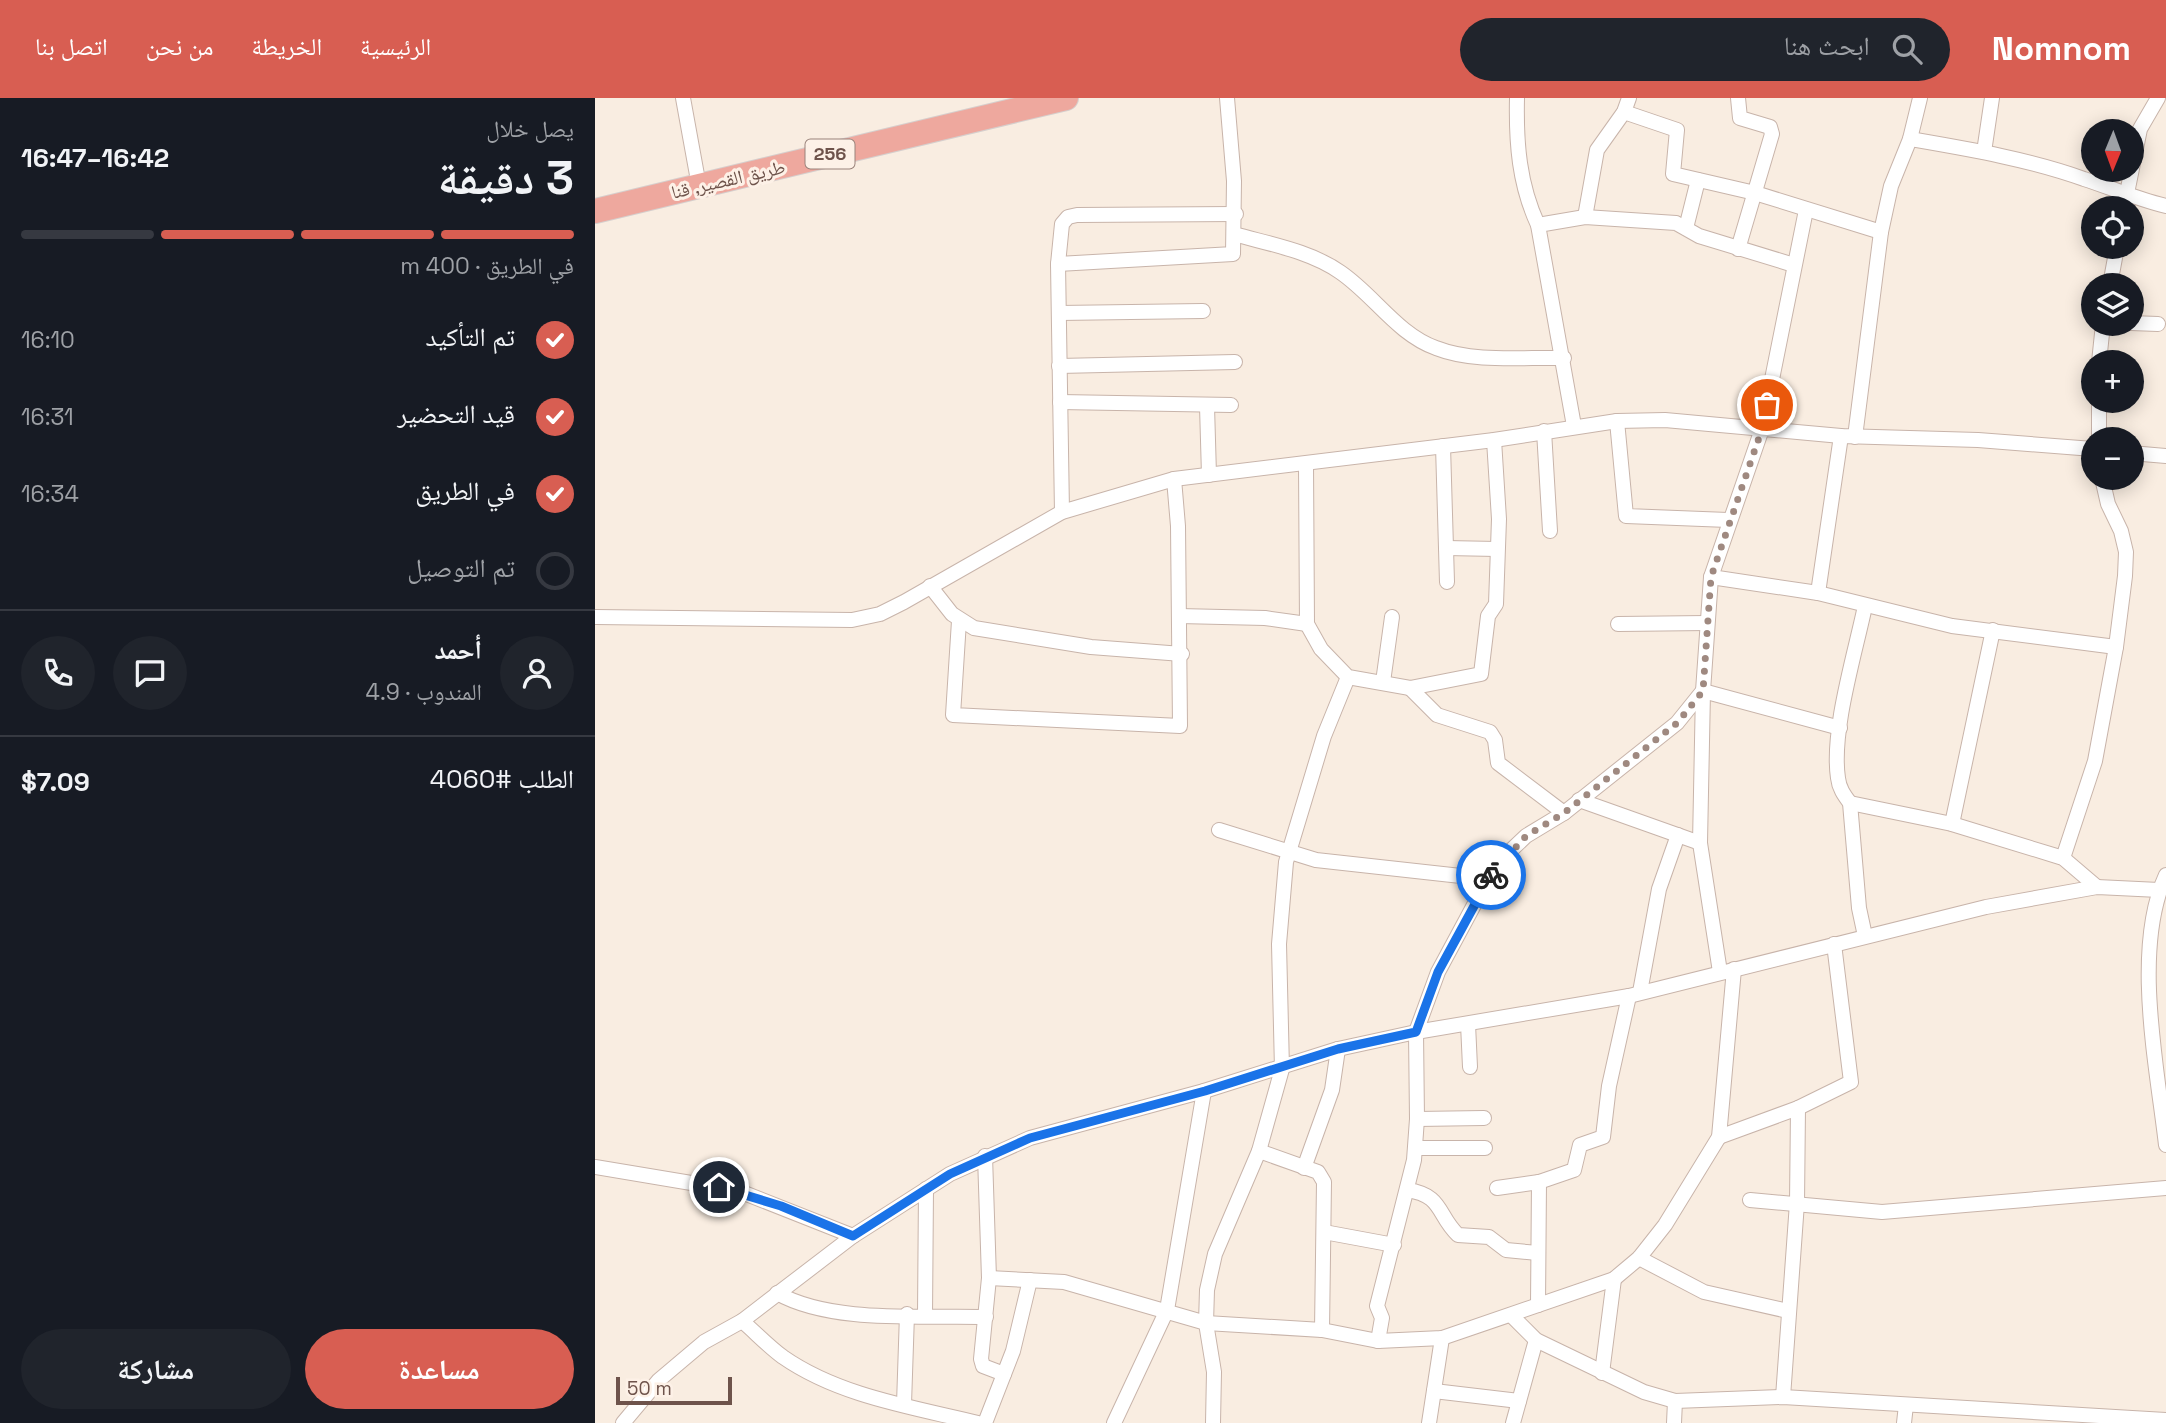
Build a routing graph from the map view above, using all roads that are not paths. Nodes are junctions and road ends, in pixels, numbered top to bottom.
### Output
1 (683, 98) edge
2 (1066, 98) edge
3 (1227, 98) edge
4 (1517, 98) edge
5 (1738, 98) edge
6 (1920, 98) edge
7 (1992, 98) edge
8 (2158, 98) edge
9 (1626, 105) edge
10 (1910, 139) junction
11 (1984, 152) junction
12 (1698, 180) junction
13 (699, 186) junction
14 (1755, 193) junction
15 (2114, 196) edge
16 (2126, 196) edge
17 (2144, 204) edge
18 (2166, 206) edge
19 (1806, 209) junction
20 (595, 211) edge
21 (1236, 214) junction
22 (1585, 217) junction
23 (1538, 225) junction
24 (1686, 228) junction
25 (1881, 232) junction
26 (1234, 234) junction
27 (1738, 249) junction
28 (1058, 264) junction
29 (1794, 265) junction
30 (1203, 311) dead end
31 (1059, 313) junction
32 (2144, 323) edge
33 (2158, 324) dead end
34 (1564, 358) junction
35 (1235, 362) dead end
36 (1059, 366) junction
37 (1060, 402) junction
38 (1231, 404) dead end
39 (1207, 406) junction
40 (1617, 421) junction
41 (1574, 426) junction
42 (1762, 429) junction
43 (1543, 432) junction
44 (1848, 436) junction
45 (1494, 440) junction
46 (1443, 446) junction
47 (2081, 448) edge
48 (2144, 454) edge
49 (2166, 456) edge
50 (1306, 464) junction
51 (1209, 475) junction
52 (1174, 479) junction
53 (2106, 490) edge
54 (1062, 512) junction
55 (1728, 520) junction
56 (1550, 531) dead end
57 (1446, 548) junction
58 (1497, 549) junction
59 (1711, 577) junction
60 (1447, 582) dead end
61 (930, 586) junction
62 (1818, 593) junction
63 (1865, 606) junction
64 (1179, 615) junction
65 (595, 617) edge
66 (1392, 617) dead end
67 (959, 621) junction
68 (1307, 624) junction
69 (1618, 624) dead end
70 (1707, 624) junction
71 (1993, 630) junction
72 (2116, 647) junction
73 (1182, 653) junction
74 (1348, 677) junction
75 (1384, 682) junction
76 (1410, 688) junction
77 (1703, 691) junction
78 (1840, 728) junction
79 (1579, 800) junction
80 (1850, 803) junction
81 (1564, 813) junction
82 (1952, 824) junction
83 (1219, 830) dead end
84 (1678, 835) junction
85 (1700, 843) junction
86 (1290, 852) junction
87 (2063, 858) junction
88 (2166, 875) edge
89 (1488, 878) junction
90 (2097, 887) junction
91 (2159, 890) junction
92 (1865, 936) junction
93 (1834, 944) junction
94 (1727, 971) junction
95 (2166, 976) edge
96 (2150, 977) junction
97 (1634, 994) junction
98 (1468, 1024) junction
99 (1416, 1032) junction
100 (1338, 1049) junction
101 (1470, 1067) dead end
102 (1282, 1069) junction
103 (1205, 1091) junction
104 (1798, 1108) junction
105 (1484, 1118) dead end
106 (1417, 1119) junction
107 (1719, 1137) junction
108 (2166, 1145) edge
109 (1416, 1148) junction
110 (1485, 1148) dead end
111 (1259, 1151) junction
112 (985, 1156) junction
113 (595, 1167) edge
114 (1304, 1168) junction
115 (1539, 1182) junction
116 (1497, 1188) dead end
117 (2166, 1188) edge
118 (926, 1189) junction
119 (1407, 1189) junction
120 (1750, 1200) dead end
121 (1797, 1203) junction
122 (1324, 1232) junction
123 (853, 1236) junction
124 (1394, 1245) junction
125 (1538, 1253) junction
126 (1639, 1258) junction
127 (989, 1278) junction
128 (1614, 1279) junction
129 (1030, 1280) junction
130 (777, 1293) junction
131 (1538, 1305) junction
132 (1167, 1310) junction
133 (1788, 1311) junction
134 (907, 1314) junction
135 (925, 1315) junction
136 (1511, 1315) junction
137 (986, 1317) junction
138 (742, 1321) junction
139 (1206, 1323) junction
140 (1322, 1330) junction
141 (1443, 1338) junction
142 (1536, 1340) junction
143 (1378, 1341) junction
144 (1602, 1373) junction
145 (1005, 1374) junction
146 (1434, 1391) junction
147 (1783, 1397) junction
148 (1519, 1401) junction
149 (1675, 1401) junction
150 (904, 1405) junction
151 (1906, 1405) junction
152 (2166, 1420) edge
153 (623, 1423) edge
154 (978, 1423) edge
155 (985, 1423) edge
156 (1114, 1423) edge
157 (1213, 1423) edge
158 (1429, 1423) edge
159 (1513, 1423) edge
160 (1674, 1423) edge
161 (1903, 1423) edge

1 - 13 street
2 - 13 highway, طريق القصير, قنا / 256
3 - 21 street
4 - 23 street
5 - 14 street
6 - 10 street
7 - 11 street
8 - 16 street
9 - 12 street
9 - 22 street
10 - 11 street
10 - 25 street
11 - 15 street
12 - 14 street
12 - 24 street
13 - 20 highway, طريق القصير, قنا / 256
14 - 19 street
14 - 27 street
17 - 18 street
19 - 25 street
19 - 29 street
21 - 26 street
21 - 28 street
22 - 23 street
22 - 24 street
23 - 34 street
24 - 27 street
25 - 44 street
26 - 28 street
26 - 34 street
27 - 29 street
28 - 31 street
29 - 42 street
30 - 31 street
31 - 36 street
32 - 33 street
34 - 41 street
35 - 36 street
36 - 37 street
37 - 39 street
37 - 54 street
38 - 39 street
39 - 51 street
40 - 41 street
40 - 42 street
40 - 55 street
41 - 43 street
42 - 44 street
42 - 55 street
43 - 45 street
43 - 56 street
44 - 47 street
44 - 62 street
45 - 46 street
45 - 58 street
46 - 50 street
46 - 57 street
48 - 49 street
50 - 51 street
50 - 68 street
51 - 52 street
52 - 54 street
52 - 64 street
53 - 72 street
54 - 61 street
55 - 59 street
57 - 58 street
57 - 60 street
58 - 76 street
59 - 62 street
59 - 70 street
61 - 65 street
61 - 67 street
62 - 63 street
63 - 71 street
63 - 78 street
64 - 68 street
64 - 73 street
66 - 75 street
67 - 73 street
67 - 73 street
68 - 74 street
69 - 70 street
70 - 77 street
71 - 72 street
71 - 82 street
72 - 87 street
74 - 75 street
74 - 86 street
75 - 76 street
76 - 81 street
77 - 78 street
77 - 79 street
77 - 85 street
78 - 80 street
79 - 81 street
79 - 84 street
80 - 82 street
80 - 92 street
81 - 89 street
82 - 87 street
83 - 86 street
84 - 85 street
84 - 97 street
85 - 94 street
86 - 89 street
86 - 102 street
87 - 90 street
88 - 91 street
89 - 99 street
90 - 91 street
90 - 92 street
91 - 96 street
92 - 93 street
93 - 94 street
93 - 104 street
94 - 97 street
94 - 107 street
95 - 96 street
96 - 108 street
97 - 98 street
97 - 115 street
98 - 99 street
98 - 101 street
99 - 100 street
99 - 106 street
100 - 102 street
100 - 114 street
102 - 103 street
102 - 111 street
103 - 112 street
103 - 132 street
104 - 107 street
104 - 121 street
105 - 106 street
106 - 109 street
107 - 126 street
109 - 110 street
109 - 119 street
111 - 114 street
111 - 139 street
112 - 118 street
112 - 127 street
113 - 123 street
114 - 122 street
115 - 116 street
115 - 125 street
117 - 121 street
118 - 123 street
118 - 135 street
119 - 124 street
119 - 125 street
120 - 121 street
121 - 133 street
122 - 124 street
122 - 140 street
123 - 130 street
124 - 143 street
125 - 131 street
126 - 128 street
126 - 133 street
127 - 129 street
127 - 137 street
128 - 131 street
128 - 144 street
129 - 132 street
129 - 145 street
130 - 134 street
130 - 138 street
131 - 136 street
132 - 139 street
132 - 156 street
133 - 147 street
134 - 135 street
134 - 150 street
135 - 137 street
136 - 141 street
136 - 142 street
137 - 145 street
138 - 150 street
138 - 153 street
139 - 140 street
139 - 157 street
140 - 143 street
141 - 143 street
141 - 146 street
142 - 144 street
142 - 148 street
144 - 149 street
145 - 155 street
146 - 148 street
146 - 158 street
147 - 149 street
147 - 151 street
148 - 159 street
149 - 160 street
150 - 154 street
151 - 152 street
151 - 161 street

